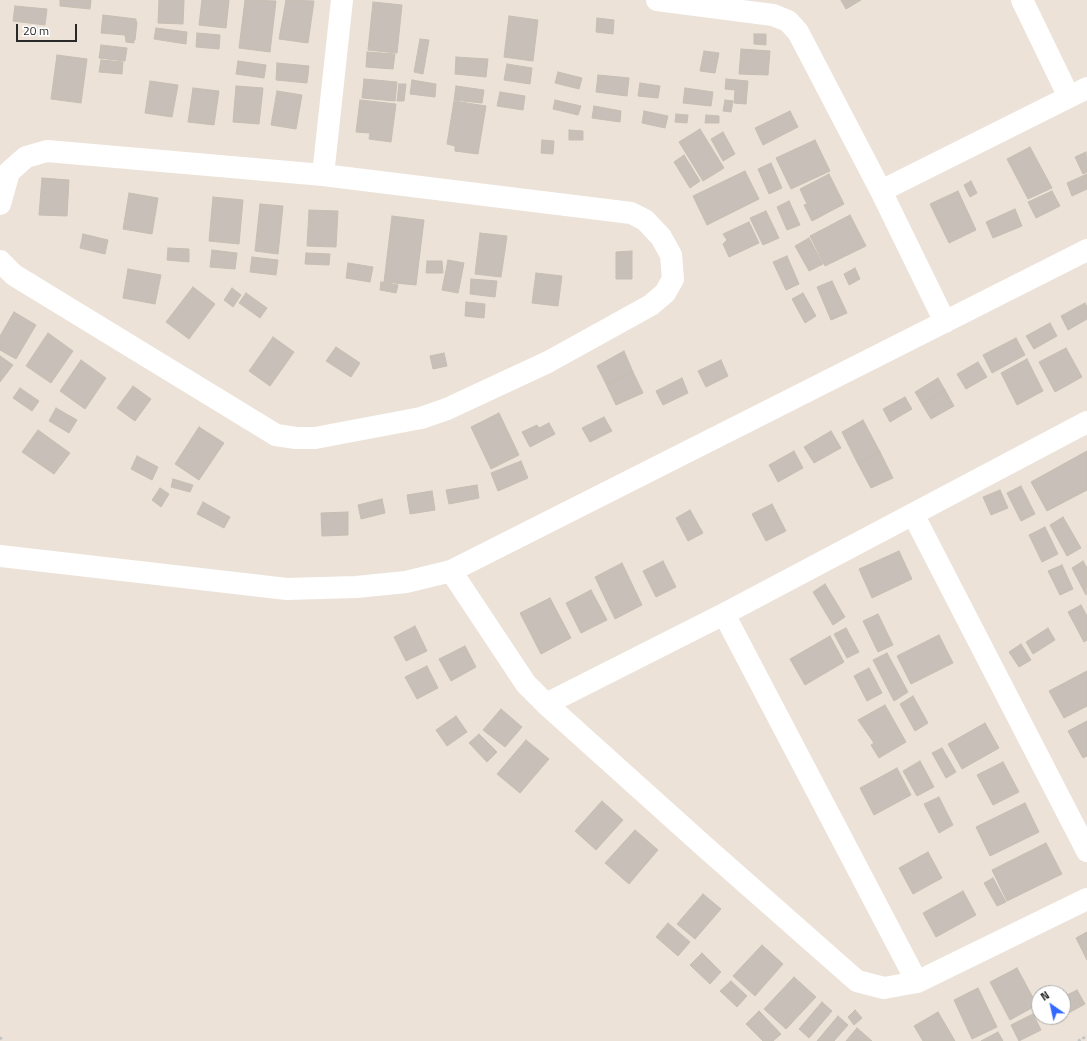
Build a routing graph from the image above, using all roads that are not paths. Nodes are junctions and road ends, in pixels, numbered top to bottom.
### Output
1 (342, 0) edge
2 (657, 0) edge
3 (1022, 0) edge
4 (1078, 92) edge
5 (323, 175) junction
6 (881, 191) junction
7 (0, 204) edge
8 (1087, 250) edge
9 (0, 261) edge
10 (945, 322) junction
11 (1087, 422) edge
12 (913, 514) junction
13 (0, 556) edge
14 (451, 571) junction
15 (724, 614) junction
16 (546, 704) junction
17 (1087, 851) edge
18 (1087, 898) edge
19 (917, 982) junction

1 - 5 street
2 - 6 street
3 - 4 street
4 - 6 street
5 - 7 street
5 - 9 street
6 - 10 street
8 - 10 street
10 - 14 street
11 - 12 street
12 - 15 street
12 - 17 street
13 - 14 street
14 - 16 street
15 - 16 street
15 - 19 street
16 - 19 street
18 - 19 street

